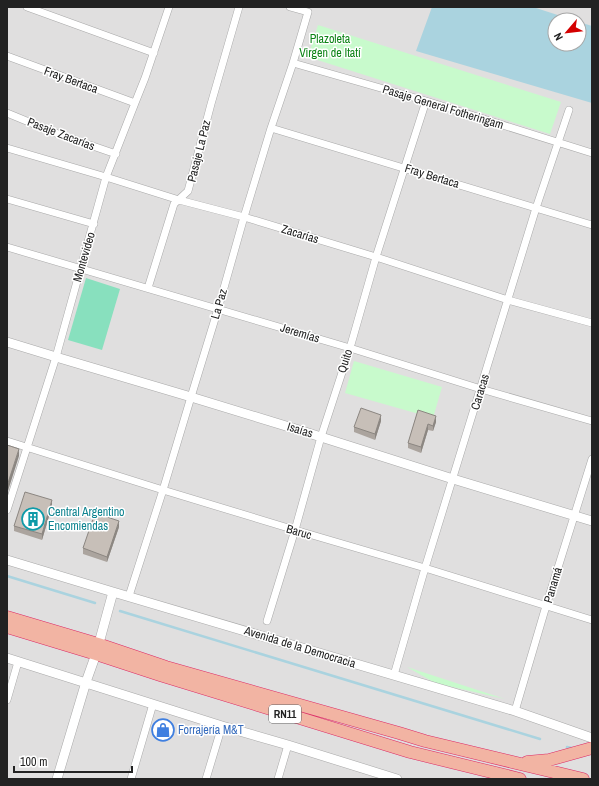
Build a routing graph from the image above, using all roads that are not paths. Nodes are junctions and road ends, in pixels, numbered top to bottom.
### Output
1 (27, 7) edge
2 (169, 7) edge
3 (239, 7) edge
4 (290, 7) edge
5 (154, 53) junction
6 (7, 56) edge
7 (293, 63) junction
8 (426, 101) junction
9 (135, 103) junction
10 (569, 110) dead end
11 (7, 113) edge
12 (271, 128) junction
13 (558, 143) junction
14 (7, 148) edge
15 (592, 153) edge
16 (116, 154) junction
17 (405, 168) junction
18 (106, 177) junction
19 (7, 198) edge
20 (179, 200) junction
21 (536, 208) junction
22 (244, 217) junction
23 (94, 224) junction
24 (592, 225) edge
25 (7, 247) edge
26 (376, 257) junction
27 (80, 269) junction
28 (148, 288) junction
29 (508, 300) junction
30 (218, 309) junction
31 (592, 323) edge
32 (7, 342) edge
33 (350, 348) junction
34 (56, 357) junction
35 (481, 389) junction
36 (191, 397) junction
37 (592, 421) edge
38 (322, 437) junction
39 (7, 442) edge
40 (27, 448) junction
41 (592, 459) edge
42 (453, 479) junction
43 (163, 490) junction
44 (7, 510) edge
45 (574, 516) junction
46 (592, 521) edge
47 (295, 530) junction
48 (7, 560) edge
49 (425, 568) junction
50 (113, 592) junction
51 (129, 596) junction
52 (546, 606) junction
53 (592, 620) edge
54 (8, 621) edge
55 (266, 622) dead end
56 (97, 649) junction
57 (7, 658) edge
58 (18, 662) junction
59 (394, 675) junction
60 (86, 682) junction
61 (7, 700) edge
62 (154, 704) junction
63 (515, 711) junction
64 (222, 726) junction
65 (592, 738) edge
66 (288, 745) junction
67 (592, 748) edge
68 (519, 763) junction
69 (468, 766) junction
70 (57, 779) edge
71 (131, 779) edge
72 (206, 779) edge
73 (278, 779) edge
74 (397, 779) edge
75 (484, 779) edge
76 (520, 779) edge
77 (583, 779) edge

1 - 5 street
2 - 5 street, Montevideo
3 - 20 street, Pasaje La Paz
4 - 7 street, La Paz
5 - 9 street, Montevideo
6 - 9 street, Fray Bertaca
7 - 8 street, Pasaje General Fotheringam
7 - 12 street, La Paz
8 - 13 street, Pasaje General Fotheringam
8 - 17 street, Quito
9 - 16 street, Montevideo
10 - 13 street, Caracas
11 - 16 street, Pasaje Zacarías
12 - 17 street, Fray Bertaca
12 - 22 street, La Paz
13 - 15 street, Pasaje General Fotheringam
13 - 21 street, Caracas
14 - 18 street, Zacarías
16 - 18 street, Montevideo
17 - 21 street, Fray Bertaca
17 - 26 street, Quito
18 - 20 street, Zacarías
18 - 23 street, Montevideo
19 - 23 street
20 - 22 street, Zacarías
20 - 28 street, Pasaje La Paz
21 - 24 street, Fray Bertaca
21 - 29 street, Caracas
22 - 26 street, Zacarías
22 - 30 street, La Paz
23 - 27 street, Montevideo
25 - 27 street, Jeremías
26 - 29 street, Zacarías
26 - 33 street, Quito
27 - 28 street, Jeremías
27 - 34 street, Montevideo
28 - 30 street, Jeremías
29 - 31 street, Zacarías
29 - 35 street, Caracas
30 - 33 street, Jeremías
30 - 36 street, La Paz
32 - 34 street, Isaías
33 - 35 street, Jeremías
33 - 38 street, Quito
34 - 36 street, Isaías
34 - 40 street, Montevideo
35 - 37 street, Jeremías
35 - 42 street, Caracas
36 - 38 street, Isaías
36 - 43 street, La Paz
38 - 42 street, Isaías
38 - 47 street, Quito
39 - 40 street, Baruc
40 - 43 street, Baruc
40 - 44 street, Montevideo
41 - 45 street, Panamá
42 - 45 street, Isaías
42 - 49 street, Caracas
43 - 47 street, Baruc
43 - 51 street, La Paz
45 - 46 street, Isaías
45 - 52 street, Panamá
47 - 49 street, Baruc
47 - 55 street, Quito
48 - 50 street, Avenida de la Democracia
49 - 52 street, Baruc
49 - 59 street, Caracas
50 - 51 street, Avenida de la Democracia
50 - 56 street
51 - 59 street, Avenida de la Democracia
52 - 53 street, Baruc
52 - 63 street, Panamá
54 - 56 highway, RN11
56 - 60 street
56 - 68 highway
56 - 69 highway, RN11
57 - 58 street
58 - 60 street
58 - 61 street
59 - 63 street, Avenida de la Democracia
60 - 62 street
60 - 70 street
62 - 64 street
62 - 71 street
63 - 65 street, Avenida de la Democracia
64 - 66 street
64 - 72 street
66 - 73 street
66 - 74 street
67 - 68 highway
68 - 77 highway
69 - 75 highway
69 - 76 highway, RN11

